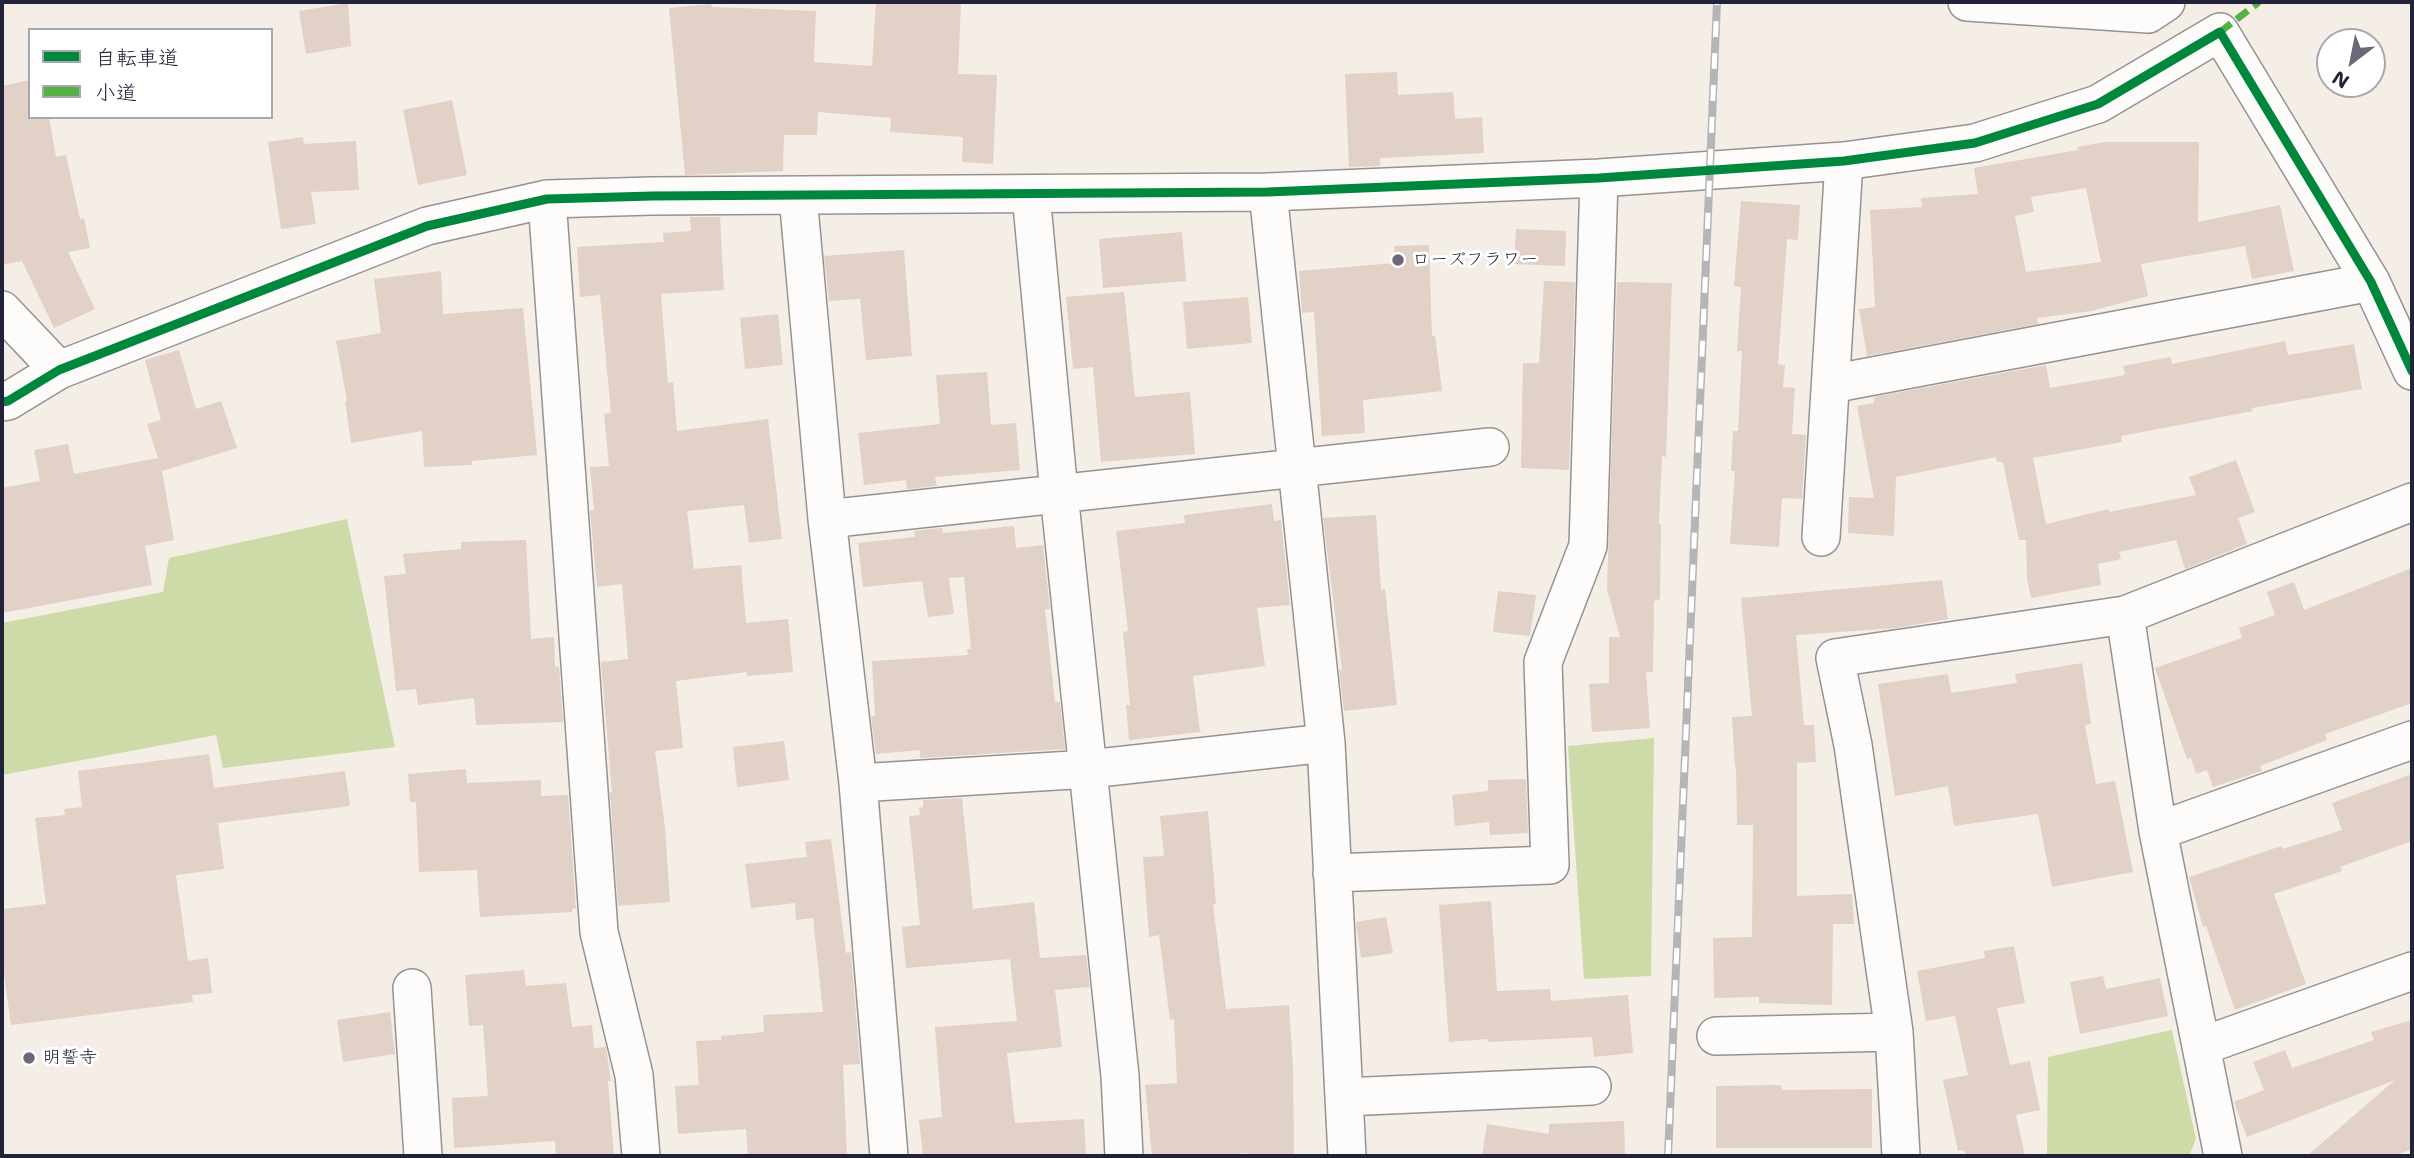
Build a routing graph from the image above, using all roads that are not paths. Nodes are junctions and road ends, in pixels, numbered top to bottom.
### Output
1 (1967, 2) edge
2 (2166, 2) edge
3 (1844, 161) junction
4 (1599, 178) junction
5 (1268, 192) junction
6 (1031, 194) junction
7 (798, 196) junction
8 (547, 199) junction
9 (2371, 282) junction
10 (2, 310) edge
11 (59, 370) junction
12 (2412, 371) edge
13 (1831, 384) junction
14 (2, 402) edge
15 (1490, 447) dead end
16 (1296, 468) junction
17 (1059, 494) junction
18 (2412, 502) edge
19 (827, 519) junction
20 (1821, 537) dead end
21 (2125, 615) junction
22 (2412, 740) edge
23 (1326, 743) junction
24 (1089, 769) junction
25 (858, 783) junction
26 (2158, 831) junction
27 (1332, 873) junction
28 (2412, 971) edge
29 (412, 988) dead end
30 (1894, 1032) junction
31 (1716, 1036) dead end
32 (2202, 1046) junction
33 (1592, 1086) dead end
34 (1344, 1097) junction
35 (424, 1156) edge
36 (641, 1156) edge
37 (889, 1156) edge
38 (1124, 1156) edge
39 (1347, 1156) edge
40 (1901, 1156) edge
41 (2223, 1156) edge

1 - 2 street
3 - 4 street
3 - 9 street
3 - 13 street
4 - 5 street
4 - 27 street
5 - 6 street
5 - 16 street
6 - 7 street
6 - 17 street
7 - 8 street
7 - 19 street
8 - 11 street
8 - 36 street
9 - 12 street
9 - 13 street
10 - 11 street
11 - 14 street
13 - 20 street
15 - 16 street
16 - 17 street
16 - 23 street
17 - 19 street
17 - 24 street
18 - 21 street
19 - 25 street
21 - 26 street
21 - 30 street
22 - 26 street
23 - 24 street
23 - 27 street
24 - 25 street
24 - 38 street
25 - 37 street
26 - 32 street
27 - 34 street
28 - 32 street
29 - 35 street
30 - 31 street
30 - 40 street
32 - 41 street
33 - 34 street
34 - 39 street

